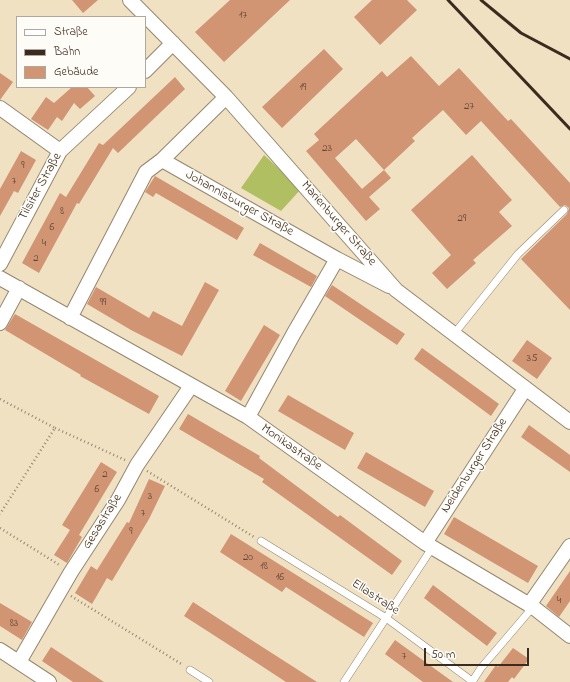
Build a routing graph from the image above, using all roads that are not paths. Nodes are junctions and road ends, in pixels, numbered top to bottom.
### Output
1 (130, 0) edge
2 (173, 43) junction
3 (146, 70) edge
4 (128, 88) edge
5 (226, 97) junction
6 (0, 108) edge
7 (60, 151) junction
8 (162, 160) junction
9 (564, 210) dead end
10 (337, 259) junction
11 (0, 264) edge
12 (0, 278) edge
13 (20, 288) junction
14 (396, 290) junction
15 (70, 318) junction
16 (0, 323) edge
17 (454, 334) junction
18 (191, 386) junction
19 (525, 389) junction
20 (248, 417) junction
21 (570, 422) edge
22 (261, 541) road end
23 (429, 546) junction
24 (570, 546) edge
25 (531, 606) junction
26 (386, 618) junction
27 (570, 636) edge
28 (0, 650) edge
29 (19, 662) junction
30 (190, 670) road end
31 (49, 682) edge
32 (209, 682) edge
33 (344, 682) edge
34 (472, 682) edge

1 - 2 street, Marienburger Straße
2 - 3 street
2 - 5 street, Marienburger Straße
4 - 7 street, Tilsiter Straße
5 - 8 street
5 - 14 street, Marienburger Straße
6 - 7 street
7 - 11 street, Tilsiter Straße
8 - 10 street, Johannisburger Straße
8 - 15 street
9 - 17 lane
10 - 14 street, Johannisburger Straße
10 - 20 street
12 - 13 street, Monikastraße
13 - 15 street, Monikastraße
13 - 16 street
14 - 17 street, Marienburger Straße
15 - 18 street, Monikastraße
17 - 19 street, Marienburger Straße
18 - 20 street, Monikastraße
18 - 29 street, Gesastraße
19 - 21 street, Marienburger Straße
19 - 23 street, Neidenburger Straße
20 - 23 street, Monikastraße
22 - 26 lane, Ellastraße
23 - 25 street, Monikastraße
23 - 26 lane
24 - 25 street
25 - 27 street, Monikastraße
25 - 34 lane
26 - 33 lane
26 - 34 lane, Ellastraße
28 - 29 street
29 - 31 street
30 - 32 lane

